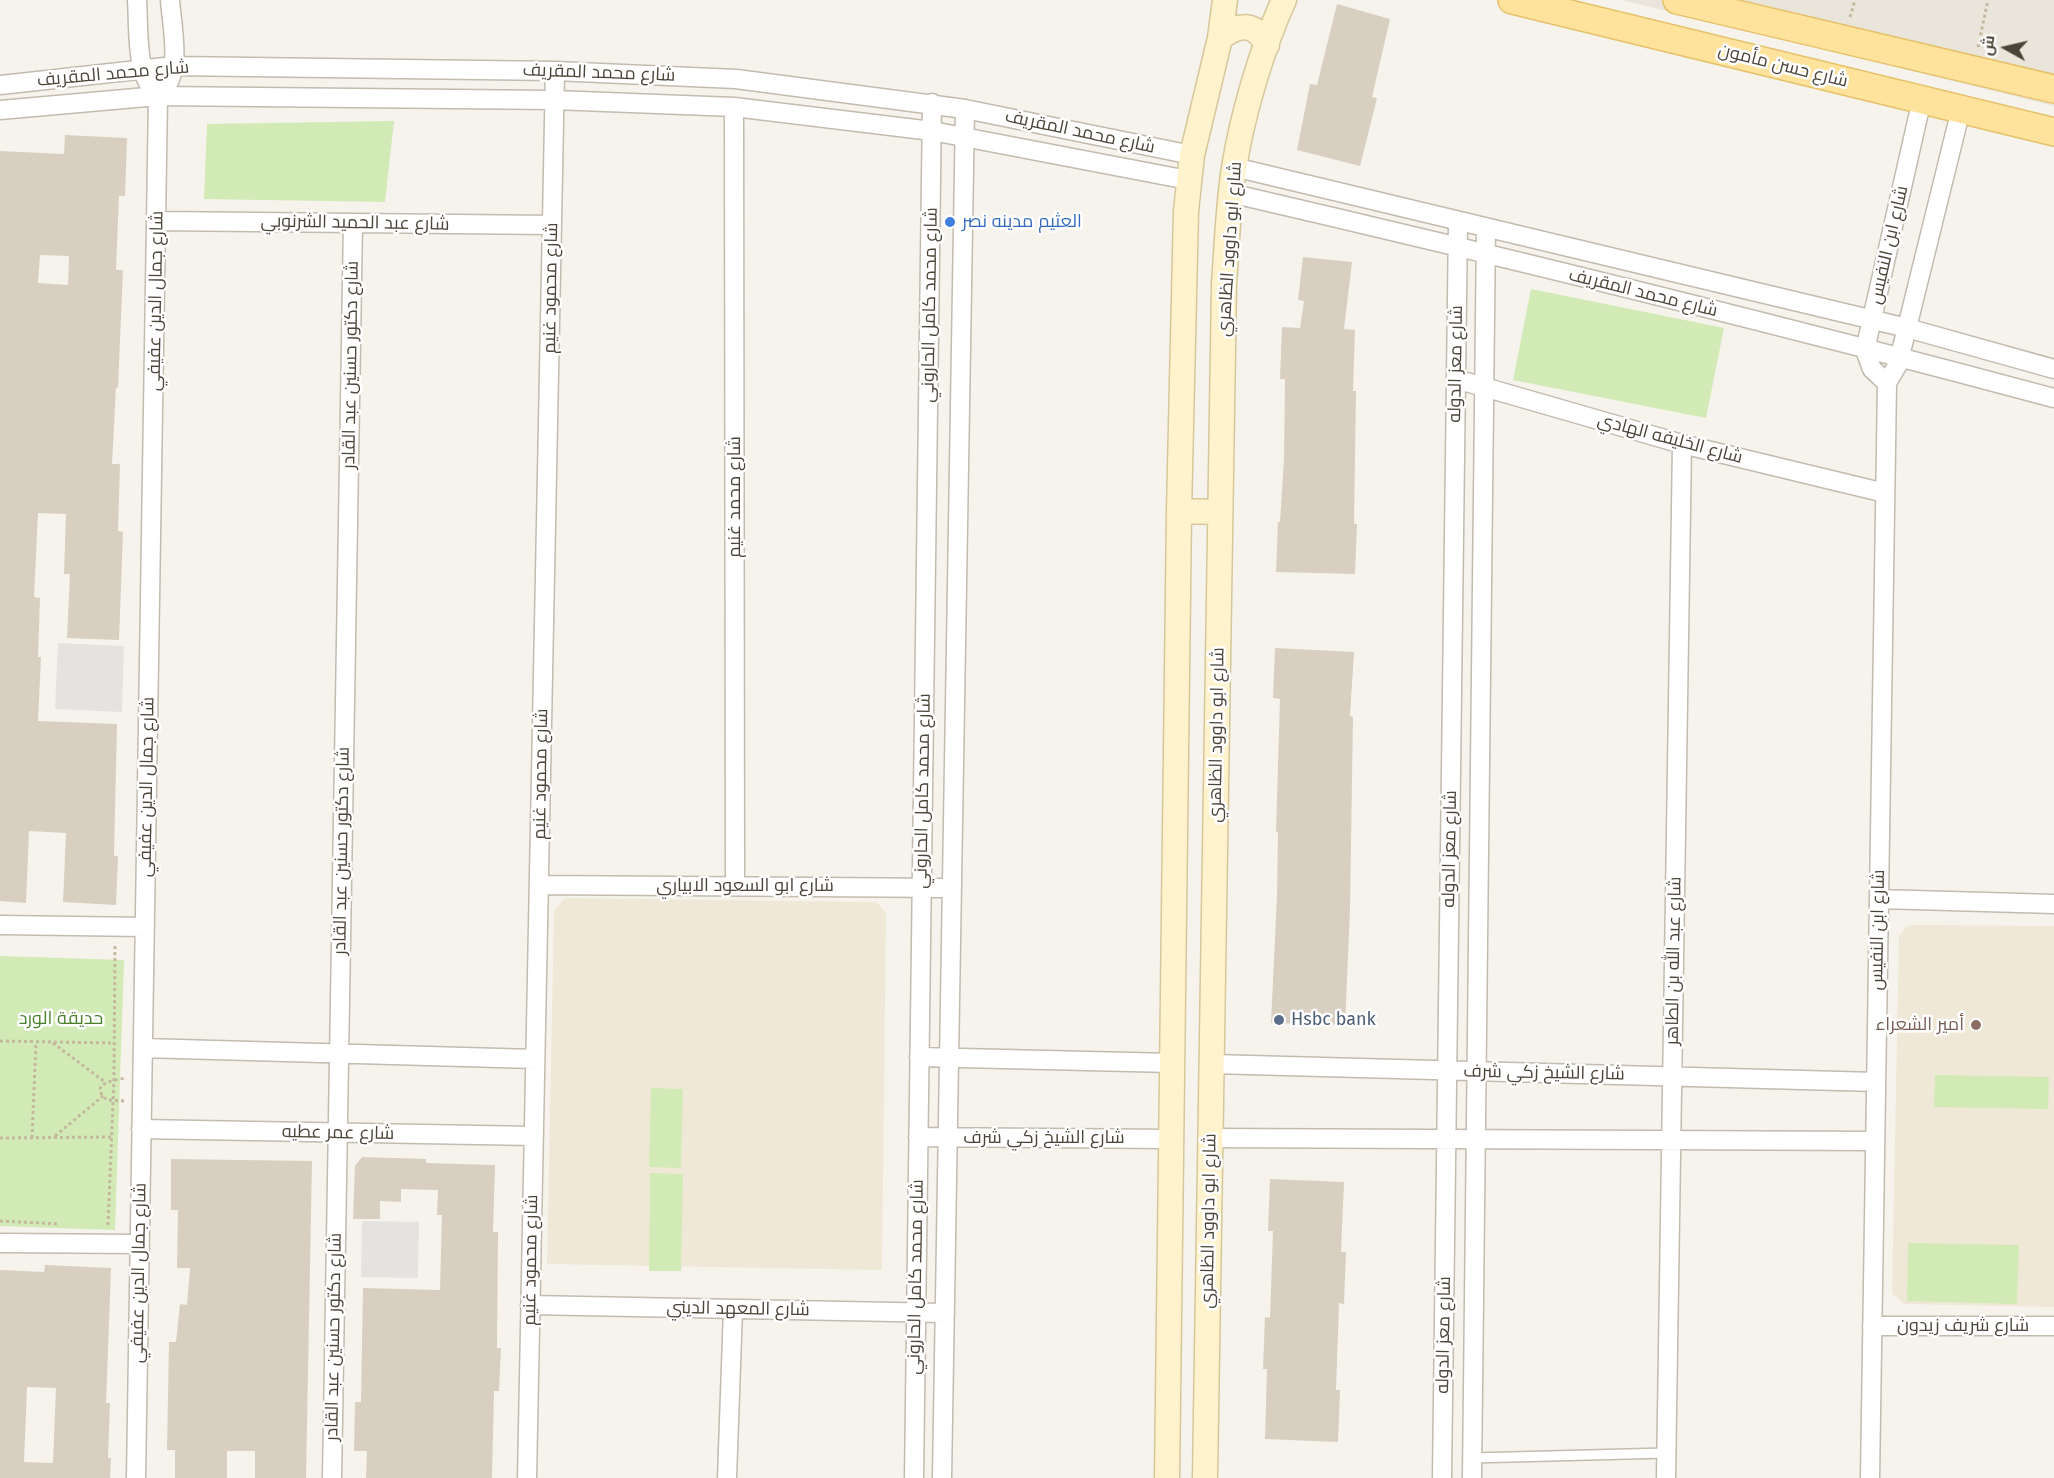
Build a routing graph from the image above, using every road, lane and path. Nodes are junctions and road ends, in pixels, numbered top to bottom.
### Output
1 (136, 0) edge
2 (170, 0) edge
3 (1225, 0) edge
4 (1284, 0) edge
5 (1512, 0) edge
6 (1677, 0) edge
7 (1988, 0) edge
8 (1220, 39) junction
9 (1266, 45) junction
10 (174, 66) junction
11 (142, 70) junction
12 (1973, 70) junction
13 (555, 71) junction
14 (0, 86) edge
15 (2054, 89) edge
16 (158, 96) junction
17 (1922, 99) junction
18 (554, 100) junction
19 (932, 104) junction
20 (734, 107) junction
21 (965, 109) junction
22 (1961, 109) junction
23 (0, 110) edge
24 (932, 130) junction
25 (2054, 132) edge
26 (964, 138) junction
27 (1192, 155) junction
28 (1234, 167) junction
29 (1188, 180) junction
30 (1230, 193) junction
31 (157, 221) junction
32 (1458, 221) junction
33 (353, 224) junction
34 (552, 225) junction
35 (1486, 228) junction
36 (1458, 246) junction
37 (1486, 254) junction
38 (1872, 321) junction
39 (1907, 328) junction
40 (1866, 350) junction
41 (1899, 357) junction
42 (2054, 369) edge
43 (1456, 379) junction
44 (1887, 383) junction
45 (1485, 389) junction
46 (2054, 399) edge
47 (1682, 444) junction
48 (1885, 493) junction
49 (1179, 512) junction
50 (1220, 512) junction
51 (539, 885) junction
52 (735, 886) junction
53 (921, 888) junction
54 (952, 888) junction
55 (1879, 899) junction
56 (2054, 904) edge
57 (0, 925) edge
58 (116, 926) junction
59 (145, 927) junction
60 (0, 1041) edge
61 (36, 1042) junction
62 (52, 1042) junction
63 (114, 1043) junction
64 (143, 1048) junction
65 (339, 1053) junction
66 (919, 1057) junction
67 (949, 1058) junction
68 (535, 1059) junction
69 (1172, 1063) junction
70 (1212, 1064) junction
71 (1447, 1070) junction
72 (1477, 1071) junction
73 (1672, 1076) junction
74 (142, 1077) junction
75 (114, 1079) junction
76 (105, 1082) junction
77 (1876, 1082) junction
78 (103, 1096) junction
79 (113, 1101) junction
80 (142, 1102) junction
81 (141, 1129) junction
82 (338, 1133) junction
83 (534, 1136) junction
84 (112, 1137) junction
85 (918, 1137) junction
86 (0, 1138) edge
87 (32, 1138) junction
88 (54, 1138) junction
89 (948, 1138) junction
90 (1211, 1138) junction
91 (1171, 1139) junction
92 (1446, 1140) junction
93 (1476, 1140) junction
94 (1671, 1140) junction
95 (1875, 1141) junction
96 (0, 1221) edge
97 (66, 1224) dead end
98 (99, 1225) dead end
99 (0, 1243) edge
100 (140, 1244) junction
101 (530, 1305) junction
102 (733, 1309) junction
103 (916, 1313) junction
104 (945, 1313) junction
105 (1872, 1326) junction
106 (2054, 1326) edge
107 (1666, 1454) junction
108 (1472, 1458) junction
109 (136, 1478) edge
110 (332, 1478) edge
111 (527, 1478) edge
112 (728, 1478) edge
113 (914, 1478) edge
114 (942, 1478) edge
115 (1167, 1478) edge
116 (1205, 1478) edge
117 (1442, 1478) edge
118 (1472, 1478) edge
119 (1666, 1478) edge
120 (1870, 1478) edge

1 - 11 street
2 - 10 street, شارع جمال الدين عفيفي
3 - 8 street
4 - 9 street, شارع ابو داوود الظاهري
5 - 17 main road, شارع حسن مأمون
6 - 12 main road
7 - 12 path
8 - 9 street
8 - 27 street
9 - 28 street, شارع ابو داوود الظاهري
10 - 11 street, شارع محمد المقريف
10 - 13 street, شارع محمد المقريف
10 - 16 street, شارع جمال الدين عفيفي
11 - 14 street, شارع محمد المقريف
11 - 16 street
12 - 15 main road
13 - 18 street, شارع محمود غنيم
13 - 19 street, شارع محمد المقريف
16 - 18 street, شارع محمد المقريف
16 - 23 street, شارع محمد المقريف
16 - 31 street, شارع جمال الدين عفيفي
17 - 22 main road, شارع حسن مأمون
17 - 38 street, شارع ابن النفيس
18 - 20 street, شارع محمد المقريف
18 - 34 street, شارع محمود غنيم
19 - 21 street, شارع محمد المقريف
19 - 24 street, شارع محمد كامل الحاروني
20 - 24 street, شارع محمد المقريف
20 - 52 street, شارع محمد غنيم
21 - 26 street, شارع محمد كامل الحاروني
21 - 27 street, شارع محمد المقريف
22 - 25 main road, شارع حسن مأمون
22 - 39 street, شارع ابن النفيس
24 - 26 street, شارع محمد المقريف
24 - 53 street, شارع محمد كامل الحاروني
26 - 29 street, شارع محمد المقريف
26 - 54 street, شارع محمد كامل الحاروني
27 - 29 street
28 - 30 street, شارع ابو داوود الظاهري
28 - 32 street, شارع محمد المقريف
29 - 49 street
30 - 36 street, شارع محمد المقريف
30 - 50 street, شارع ابو داوود الظاهري
31 - 33 street, شارع عبد الحميد الشرنوبي
31 - 59 street, شارع جمال الدين عفيفي
32 - 35 street, شارع محمد المقريف
32 - 36 street, شارع معز الدوله
33 - 34 street, شارع عبد الحميد الشرنوبي
33 - 65 street, شارع دكتور حسنين عبد القادر
34 - 51 street, شارع محمود غنيم
35 - 37 street, شارع معز الدوله
35 - 38 street, شارع محمد المقريف
36 - 37 street, شارع محمد المقريف
36 - 43 street, شارع معز الدوله
37 - 40 street, شارع محمد المقريف
37 - 45 street, شارع معز الدوله
38 - 39 street, شارع محمد المقريف
38 - 40 street, شارع ابن النفيس
39 - 41 street, شارع ابن النفيس
39 - 42 street, شارع محمد المقريف
40 - 41 street, شارع محمد المقريف
40 - 44 street
41 - 44 street, شارع ابن النفيس
41 - 46 street, شارع محمد المقريف
43 - 45 street, شارع الخليفه الهادي
43 - 71 street, شارع معز الدوله
44 - 48 street, شارع ابن النفيس
45 - 47 street, شارع الخليفه الهادي
45 - 72 street, شارع معز الدوله
47 - 48 street, شارع الخليفه الهادي
47 - 73 street, شارع عبد الله بن الطاهر
48 - 55 street, شارع ابن النفيس
49 - 50 street
49 - 69 street
50 - 70 street, شارع ابو داوود الظاهري
51 - 52 street, شارع ابو السعود الابياري
51 - 68 street, شارع محمود غنيم
52 - 53 street, شارع ابو السعود الابياري
53 - 54 street, شارع ابو السعود الابياري
53 - 66 street, شارع محمد كامل الحاروني
54 - 67 street, شارع محمد كامل الحاروني
55 - 56 street
55 - 77 street, شارع ابن النفيس
57 - 58 street
58 - 59 street
58 - 63 path
59 - 64 street, شارع جمال الدين عفيفي
60 - 61 path
61 - 62 path
61 - 87 path
62 - 63 path
62 - 76 path
63 - 75 path
64 - 65 street
64 - 74 street, شارع جمال الدين عفيفي
65 - 68 street
65 - 82 street, شارع دكتور حسنين عبد القادر
66 - 67 street
66 - 85 street, شارع محمد كامل الحاروني
67 - 69 street
67 - 89 street, شارع محمد كامل الحاروني
68 - 83 street, شارع محمود غنيم
69 - 91 street
70 - 71 street, شارع الشيخ زكي شرف
70 - 90 street, شارع ابو داوود الظاهري
71 - 72 street, شارع الشيخ زكي شرف
71 - 92 street, شارع معز الدوله
72 - 73 street, شارع الشيخ زكي شرف
72 - 93 street, شارع معز الدوله
73 - 77 street, شارع الشيخ زكي شرف
73 - 94 street, شارع عبد الله بن الطاهر
74 - 75 path
74 - 80 street, شارع جمال الدين عفيفي
75 - 76 path
75 - 79 path
76 - 78 path
77 - 95 street, شارع ابن النفيس
78 - 79 path
78 - 88 path
79 - 80 path
79 - 84 path
80 - 81 street, شارع جمال الدين عفيفي
81 - 82 street, شارع عمر عطيه
81 - 100 street, شارع جمال الدين عفيفي
82 - 83 street, شارع عمر عطيه
82 - 110 street, شارع دكتور حسنين عبد القادر
83 - 101 street, شارع محمود غنيم
84 - 88 path
84 - 98 path
85 - 89 street, شارع الشيخ زكي شرف
85 - 103 street, شارع محمد كامل الحاروني
86 - 87 path
87 - 88 path
89 - 91 street, شارع الشيخ زكي شرف
89 - 104 street, شارع محمد كامل الحاروني
90 - 92 street
90 - 116 street, شارع ابو داوود الظاهري
91 - 115 street
92 - 93 street
92 - 117 street, شارع معز الدوله
93 - 94 street
93 - 108 street, شارع معز الدوله
94 - 95 street
94 - 107 street, شارع عبد الله بن الطاهر
95 - 105 street, شارع ابن النفيس
96 - 97 path
99 - 100 street
100 - 109 street, شارع جمال الدين عفيفي
101 - 102 street, شارع المعهد الديني
101 - 111 street, شارع محمود غنيم
102 - 103 street, شارع المعهد الديني
102 - 112 street
103 - 104 street, شارع المعهد الديني
103 - 113 street, شارع محمد كامل الحاروني
104 - 114 street, شارع محمد كامل الحاروني
105 - 106 street, شارع شريف زيدون
105 - 120 street, شارع ابن النفيس
107 - 108 lane
107 - 119 street, شارع عبد الله بن الطاهر
108 - 118 street, شارع معز الدوله

